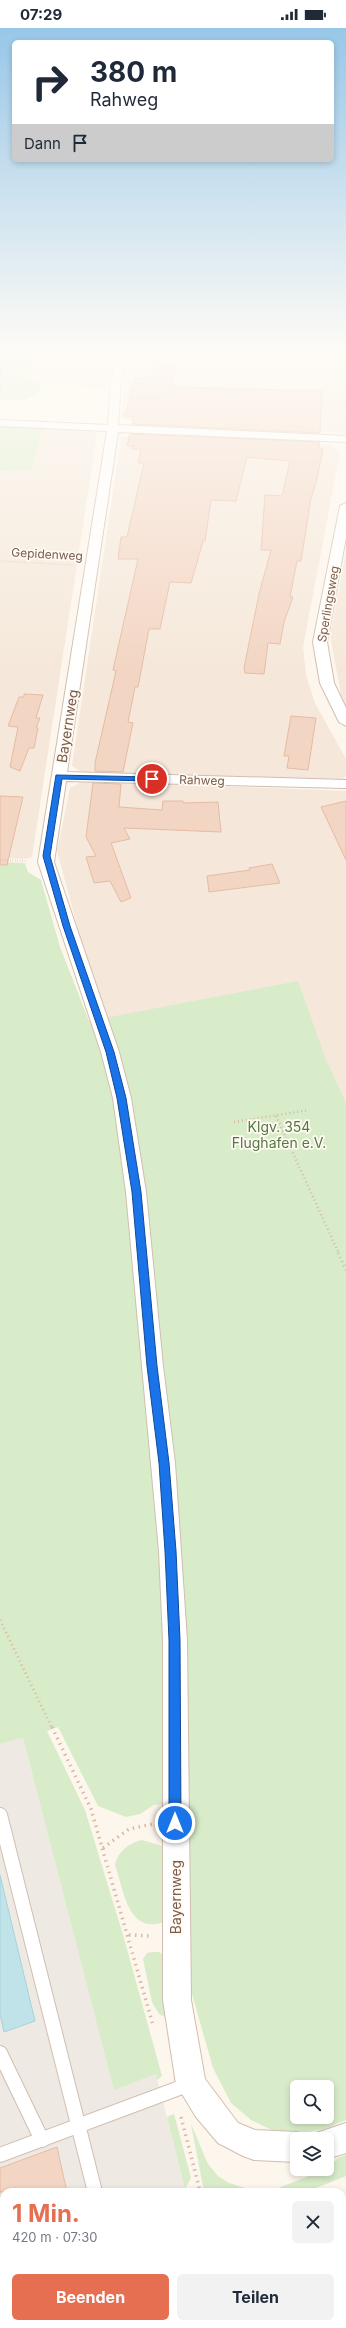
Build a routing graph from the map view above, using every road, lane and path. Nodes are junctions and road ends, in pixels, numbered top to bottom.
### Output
1 (108, 457) edge
2 (346, 506) edge
3 (0, 561) edge
4 (92, 566) junction
5 (346, 722) edge
6 (58, 776) junction
7 (346, 784) edge
8 (0, 860) edge
9 (46, 862) junction
10 (309, 1110) dead end
11 (276, 1116) junction
12 (234, 1122) dead end
13 (346, 1270) edge
14 (0, 1620) edge
15 (0, 1815) edge
16 (175, 1823) junction
17 (103, 1848) junction
18 (154, 2030) dead end
19 (0, 2053) edge
20 (182, 2088) junction
21 (79, 2126) junction
22 (346, 2138) edge
23 (42, 2140) junction
24 (334, 2142) edge
25 (290, 2147) edge
26 (0, 2155) edge
27 (94, 2188) edge
28 (198, 2188) edge

1 - 4 street, Bayernweg
2 - 5 street, Sperlingsweg
3 - 4 path, Gepidenweg
4 - 6 street, Bayernweg
6 - 7 street, Rahweg
6 - 9 street, Bayernweg
8 - 9 path
9 - 16 street, Bayernweg
10 - 11 path
11 - 12 path
11 - 13 path
14 - 17 path
15 - 21 lane
16 - 17 path
16 - 20 street, Bayernweg
17 - 18 path
19 - 23 lane
20 - 21 lane
20 - 25 street, Bayernweg
20 - 28 path
21 - 23 lane
21 - 27 lane
22 - 24 street
23 - 26 lane

